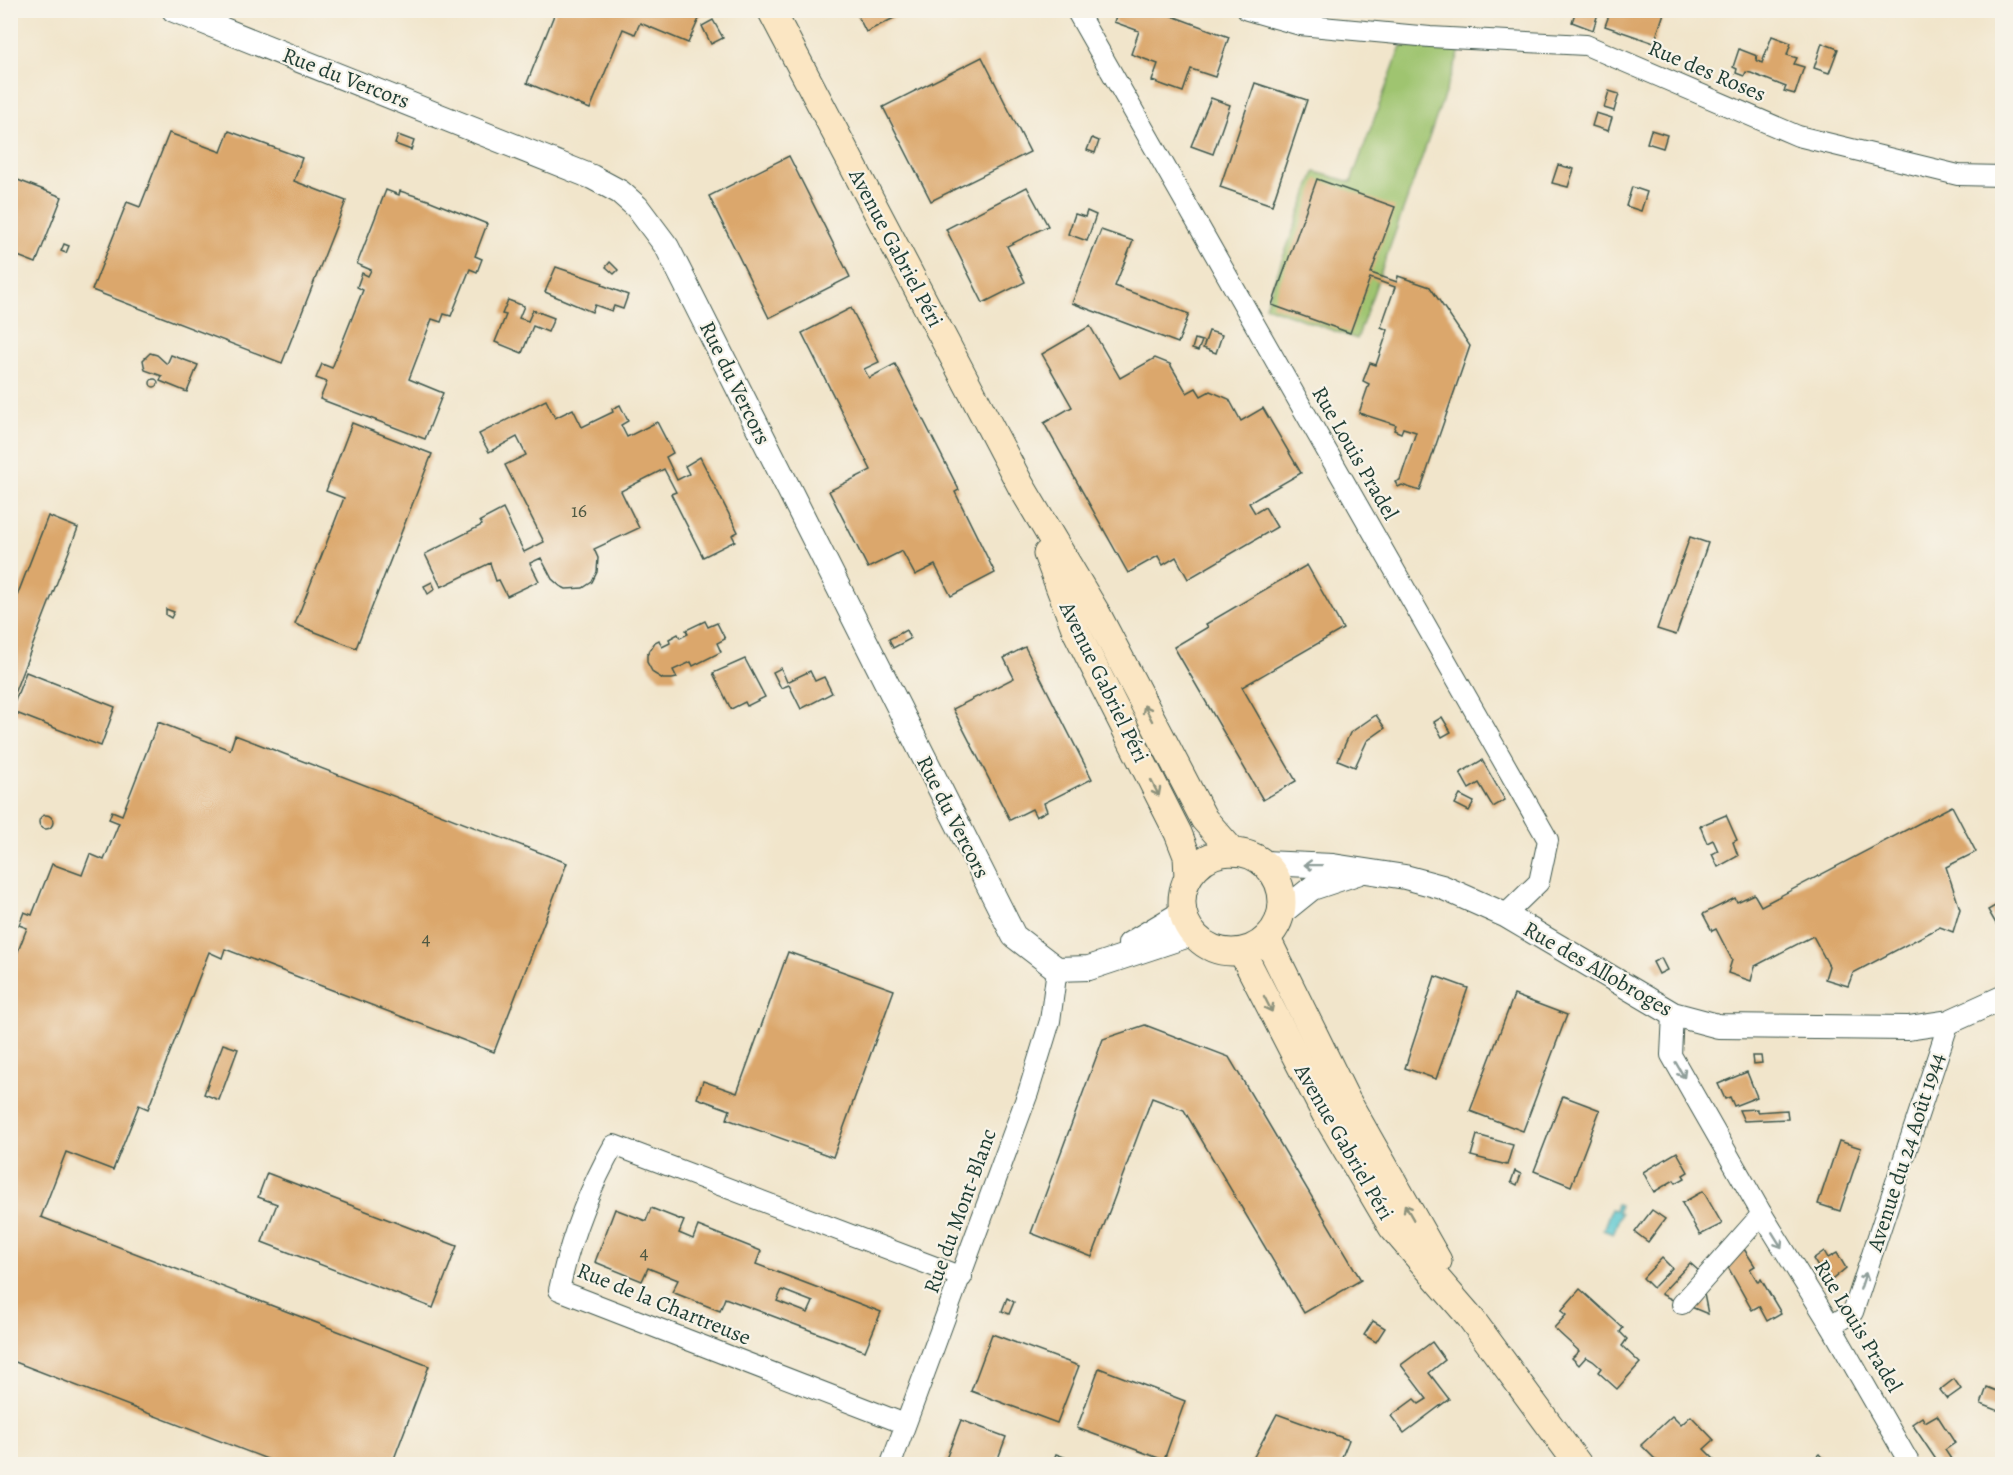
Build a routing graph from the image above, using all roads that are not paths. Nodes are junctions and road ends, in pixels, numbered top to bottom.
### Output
1 (174, 10) edge
2 (771, 10) edge
3 (1076, 10) edge
4 (1247, 10) edge
5 (2002, 176) edge
6 (1021, 486) junction
7 (1233, 852) junction
8 (1264, 863) junction
9 (1362, 872) junction
10 (1188, 877) junction
11 (1281, 913) junction
12 (1505, 915) junction
13 (1187, 923) junction
14 (1267, 939) junction
15 (1242, 952) junction
16 (1057, 969) junction
17 (2002, 998) edge
18 (1673, 1014) junction
19 (1949, 1022) junction
20 (1762, 1214) junction
21 (962, 1277) junction
22 (1682, 1304) dead end
23 (1470, 1317) junction
24 (1831, 1326) junction
25 (905, 1424) junction
26 (891, 1464) edge
27 (1578, 1464) edge
28 (1910, 1464) edge

1 - 16 street, Rue du Vercors
2 - 6 main road, Avenue Gabriel Péri
3 - 12 street, Rue Louis Pradel
4 - 5 street, Rue des Roses
7 -> 6 main road, Avenue Gabriel Péri
6 -> 10 main road, Avenue Gabriel Péri
7 - 8 main road
7 - 10 main road
9 -> 8 street, Rue des Allobroges
8 - 11 main road
9 - 11 street, Rue des Allobroges
9 - 12 street, Rue des Allobroges
10 - 13 main road
11 - 14 main road
12 - 18 street, Rue des Allobroges
13 - 15 main road
13 - 16 street
14 - 15 main road
23 -> 14 main road, Avenue Gabriel Péri
15 -> 23 main road, Avenue Gabriel Péri
16 - 21 street, Rue du Mont-Blanc
17 - 19 street, Avenue du 24 Août 1944
18 - 19 street, Rue des Allobroges
18 -> 20 street, Rue Louis Pradel
24 -> 19 street, Avenue du 24 Août 1944
20 - 22 street
20 -> 24 street, Rue Louis Pradel
21 - 25 street, Rue du Mont-Blanc
21 - 25 street, Rue de la Chartreuse
23 - 27 main road, Avenue Gabriel Péri
24 - 28 street, Rue Louis Pradel
25 - 26 street, Rue du Mont-Blanc

